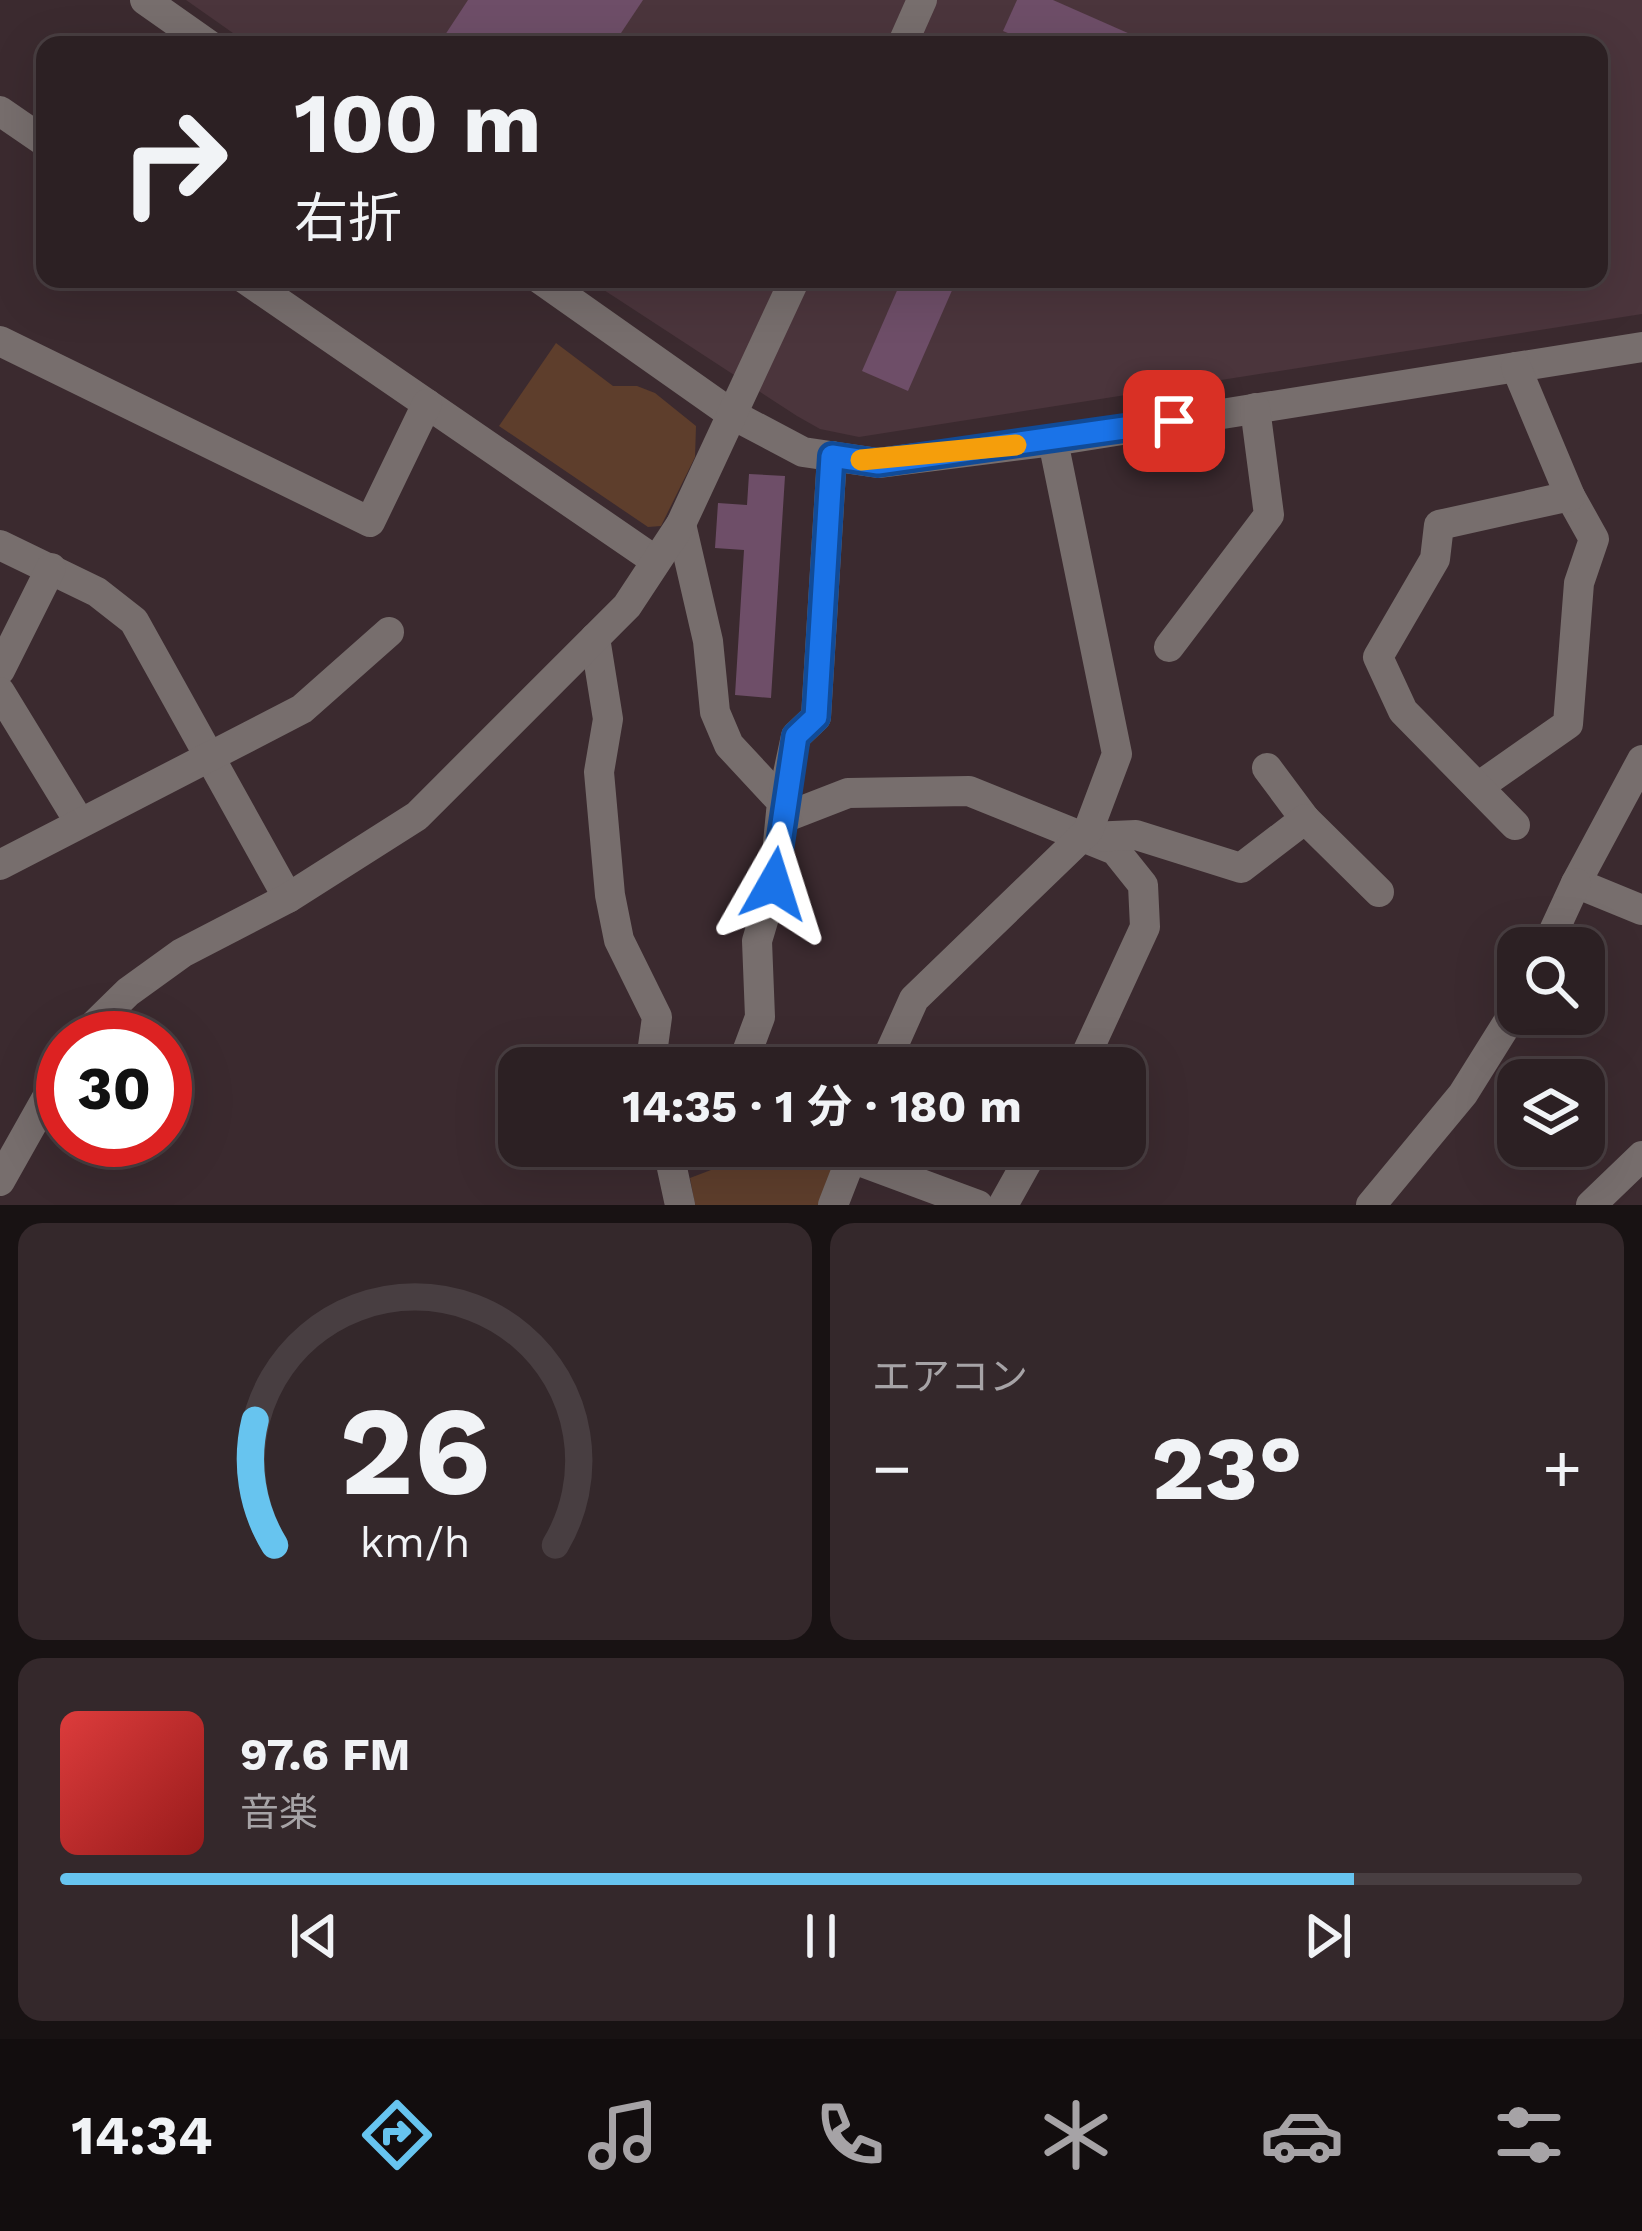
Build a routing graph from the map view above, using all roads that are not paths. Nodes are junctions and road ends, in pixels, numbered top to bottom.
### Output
1 (145, 0) edge
2 (922, 0) edge
3 (196, 36) edge
4 (906, 36) edge
5 (0, 111) edge
6 (36, 136) edge
7 (257, 288) edge
8 (553, 288) edge
9 (791, 288) edge
10 (0, 341) edge
11 (1642, 347) edge
12 (1516, 368) junction
13 (428, 404) junction
14 (1255, 408) junction
15 (733, 416) junction
16 (1053, 441) junction
17 (832, 456) junction
18 (1570, 496) junction
19 (681, 524) junction
20 (0, 545) edge
21 (656, 561) junction
22 (51, 568) junction
23 (389, 632) dead end
24 (595, 638) junction
25 (1169, 647) dead end
26 (0, 670) edge
27 (0, 692) edge
28 (209, 756) junction
29 (1642, 760) edge
30 (1267, 768) dead end
31 (1478, 787) junction
32 (782, 811) junction
33 (1305, 819) junction
34 (80, 823) junction
35 (1515, 825) dead end
36 (1084, 837) junction
37 (0, 865) edge
38 (1576, 883) junction
39 (1379, 892) dead end
40 (288, 898) junction
41 (1642, 910) edge
42 (1556, 927) edge
43 (109, 1011) edge
44 (1500, 1035) edge
45 (653, 1047) edge
46 (749, 1047) edge
47 (892, 1047) edge
48 (1090, 1047) edge
49 (36, 1117) edge
50 (1642, 1156) edge
51 (672, 1167) edge
52 (848, 1167) edge
53 (889, 1167) edge
54 (1024, 1167) edge
55 (0, 1181) edge
56 (680, 1205) edge
57 (833, 1205) edge
58 (978, 1205) edge
59 (1003, 1205) edge
60 (1371, 1205) edge
61 (1591, 1205) edge

1 - 3 street
2 - 4 street
5 - 6 street
7 - 13 street
8 - 15 street
9 - 15 street
10 - 13 street
11 - 12 street
12 - 14 street
12 - 18 street
13 - 21 street
14 - 16 street
14 - 25 street
15 - 17 street
15 - 19 street
16 - 17 street
16 - 36 street
17 - 32 street
18 - 31 street
18 - 31 street
19 - 21 street
19 - 32 street
20 - 22 street
21 - 24 street
22 - 26 street
22 - 28 street
23 - 28 street
24 - 40 street
24 - 45 street
27 - 34 street
28 - 34 street
28 - 40 street
29 - 38 street
30 - 33 street
31 - 35 street
32 - 36 street
32 - 46 street
33 - 36 street
33 - 39 street
34 - 37 street
36 - 47 street
36 - 48 street
38 - 41 street
38 - 42 street
40 - 43 street
44 - 60 street
49 - 55 street
50 - 61 street
51 - 56 street
52 - 57 street
53 - 58 street
54 - 59 street

